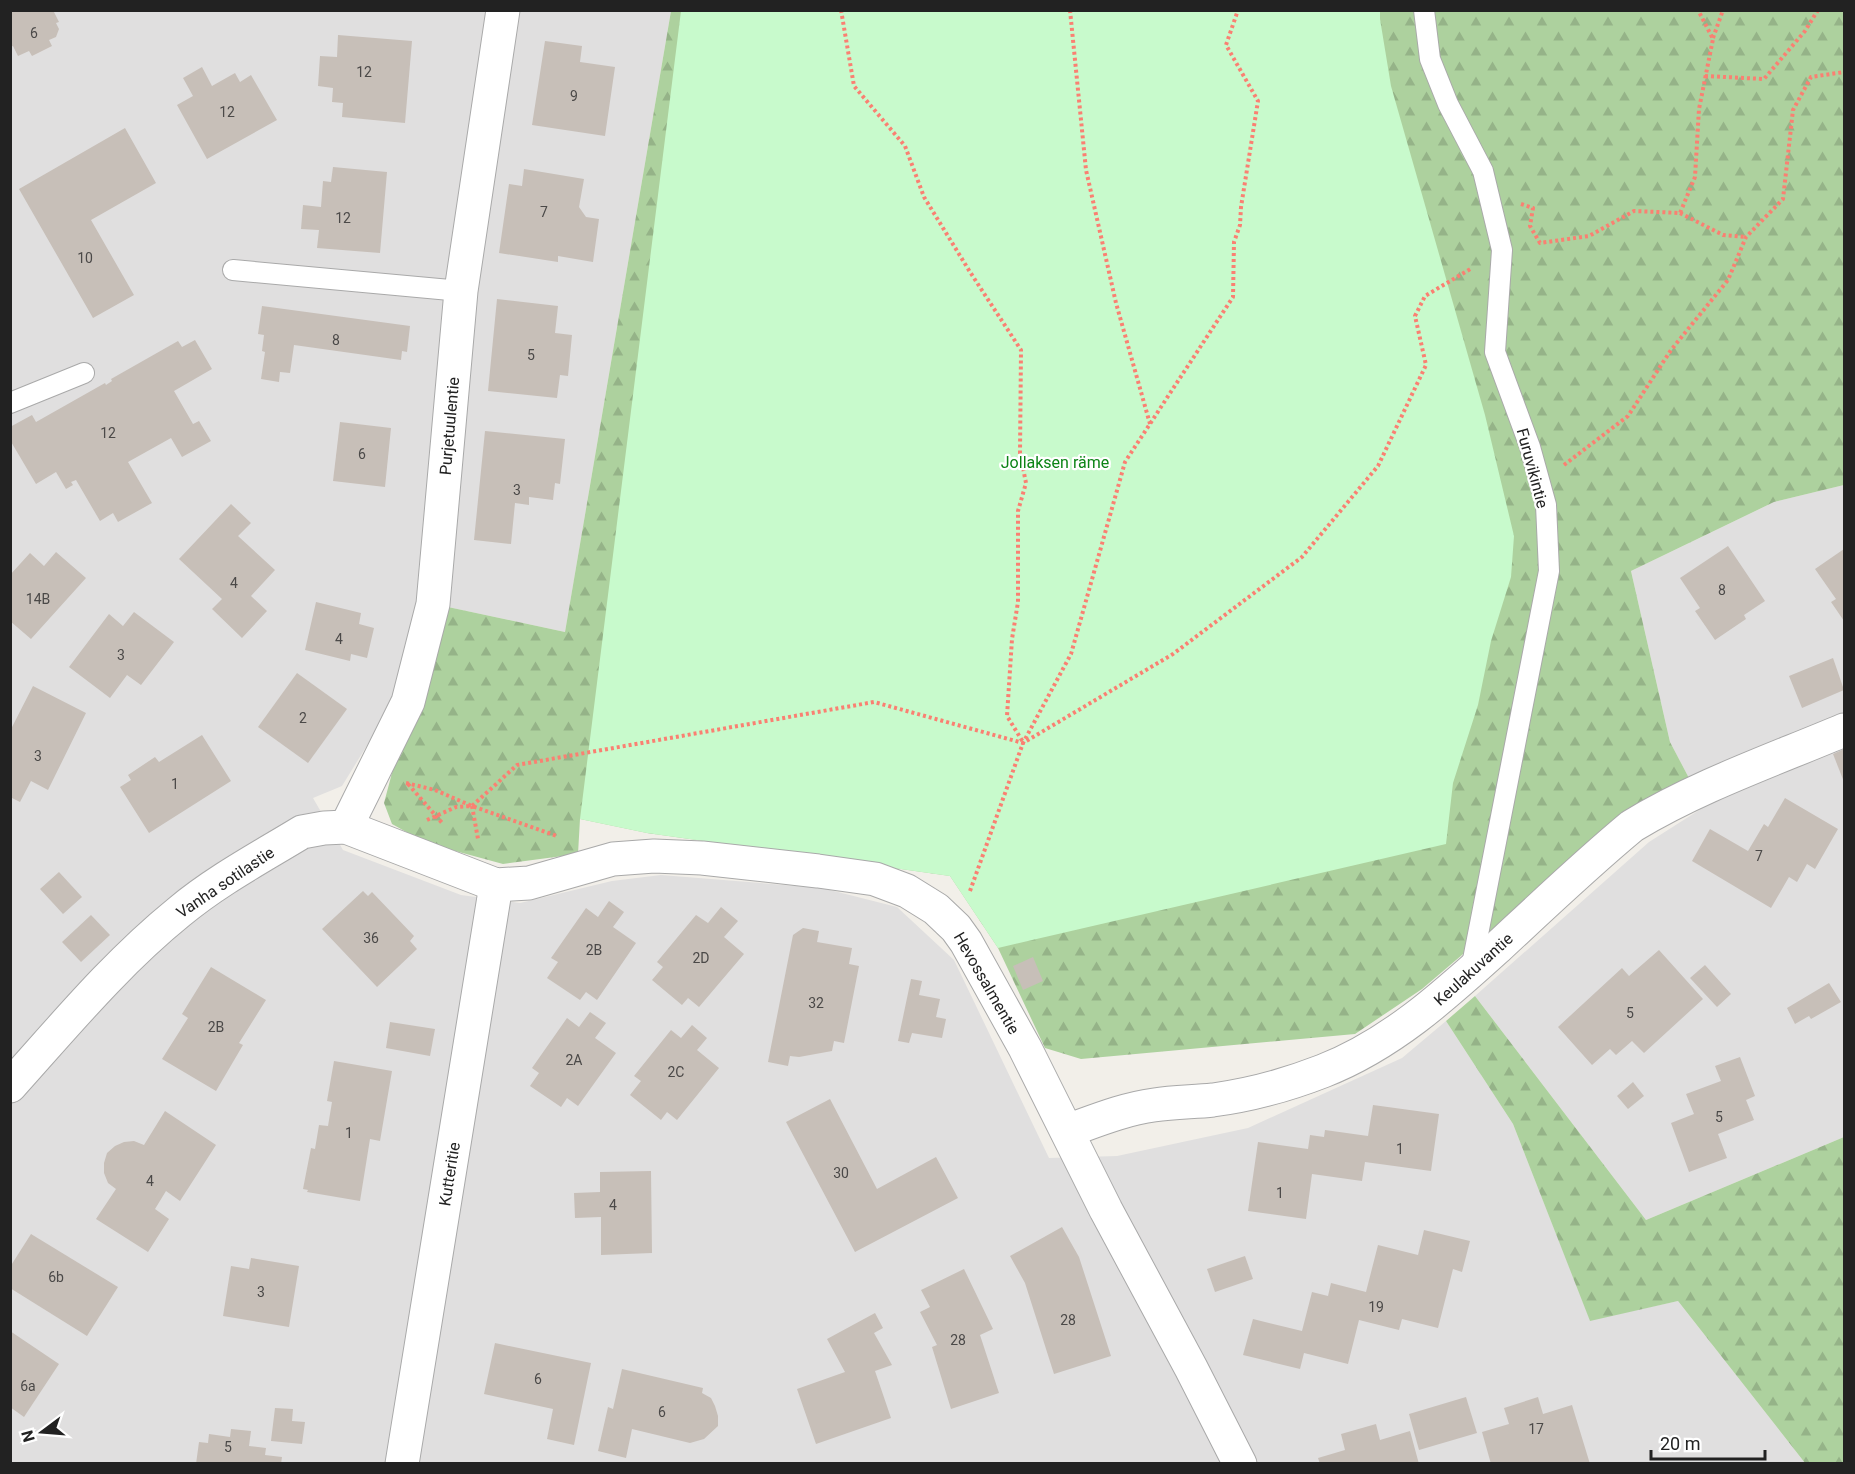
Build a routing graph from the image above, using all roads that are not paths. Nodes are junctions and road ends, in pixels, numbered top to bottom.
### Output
1 (503, 10) edge
2 (1424, 10) edge
3 (234, 270) dead end
4 (461, 291) junction
5 (84, 373) dead end
6 (10, 403) edge
7 (1845, 730) edge
8 (346, 827) junction
9 (496, 885) junction
10 (1470, 973) junction
11 (10, 1086) edge
12 (1067, 1131) junction
13 (402, 1464) edge
14 (1240, 1464) edge

1 - 4 street, Purjetuulentie
2 - 10 lane, Furuvikintie
3 - 4 lane
4 - 8 street, Purjetuulentie
5 - 6 lane
7 - 10 street, Keulakuvantie
8 - 9 street, Vanha sotilastie
8 - 11 street, Vanha sotilastie
9 - 12 street, Hevossalmentie
9 - 13 street, Kutteritie
10 - 12 street, Keulakuvantie
12 - 14 street, Hevossalmentie

